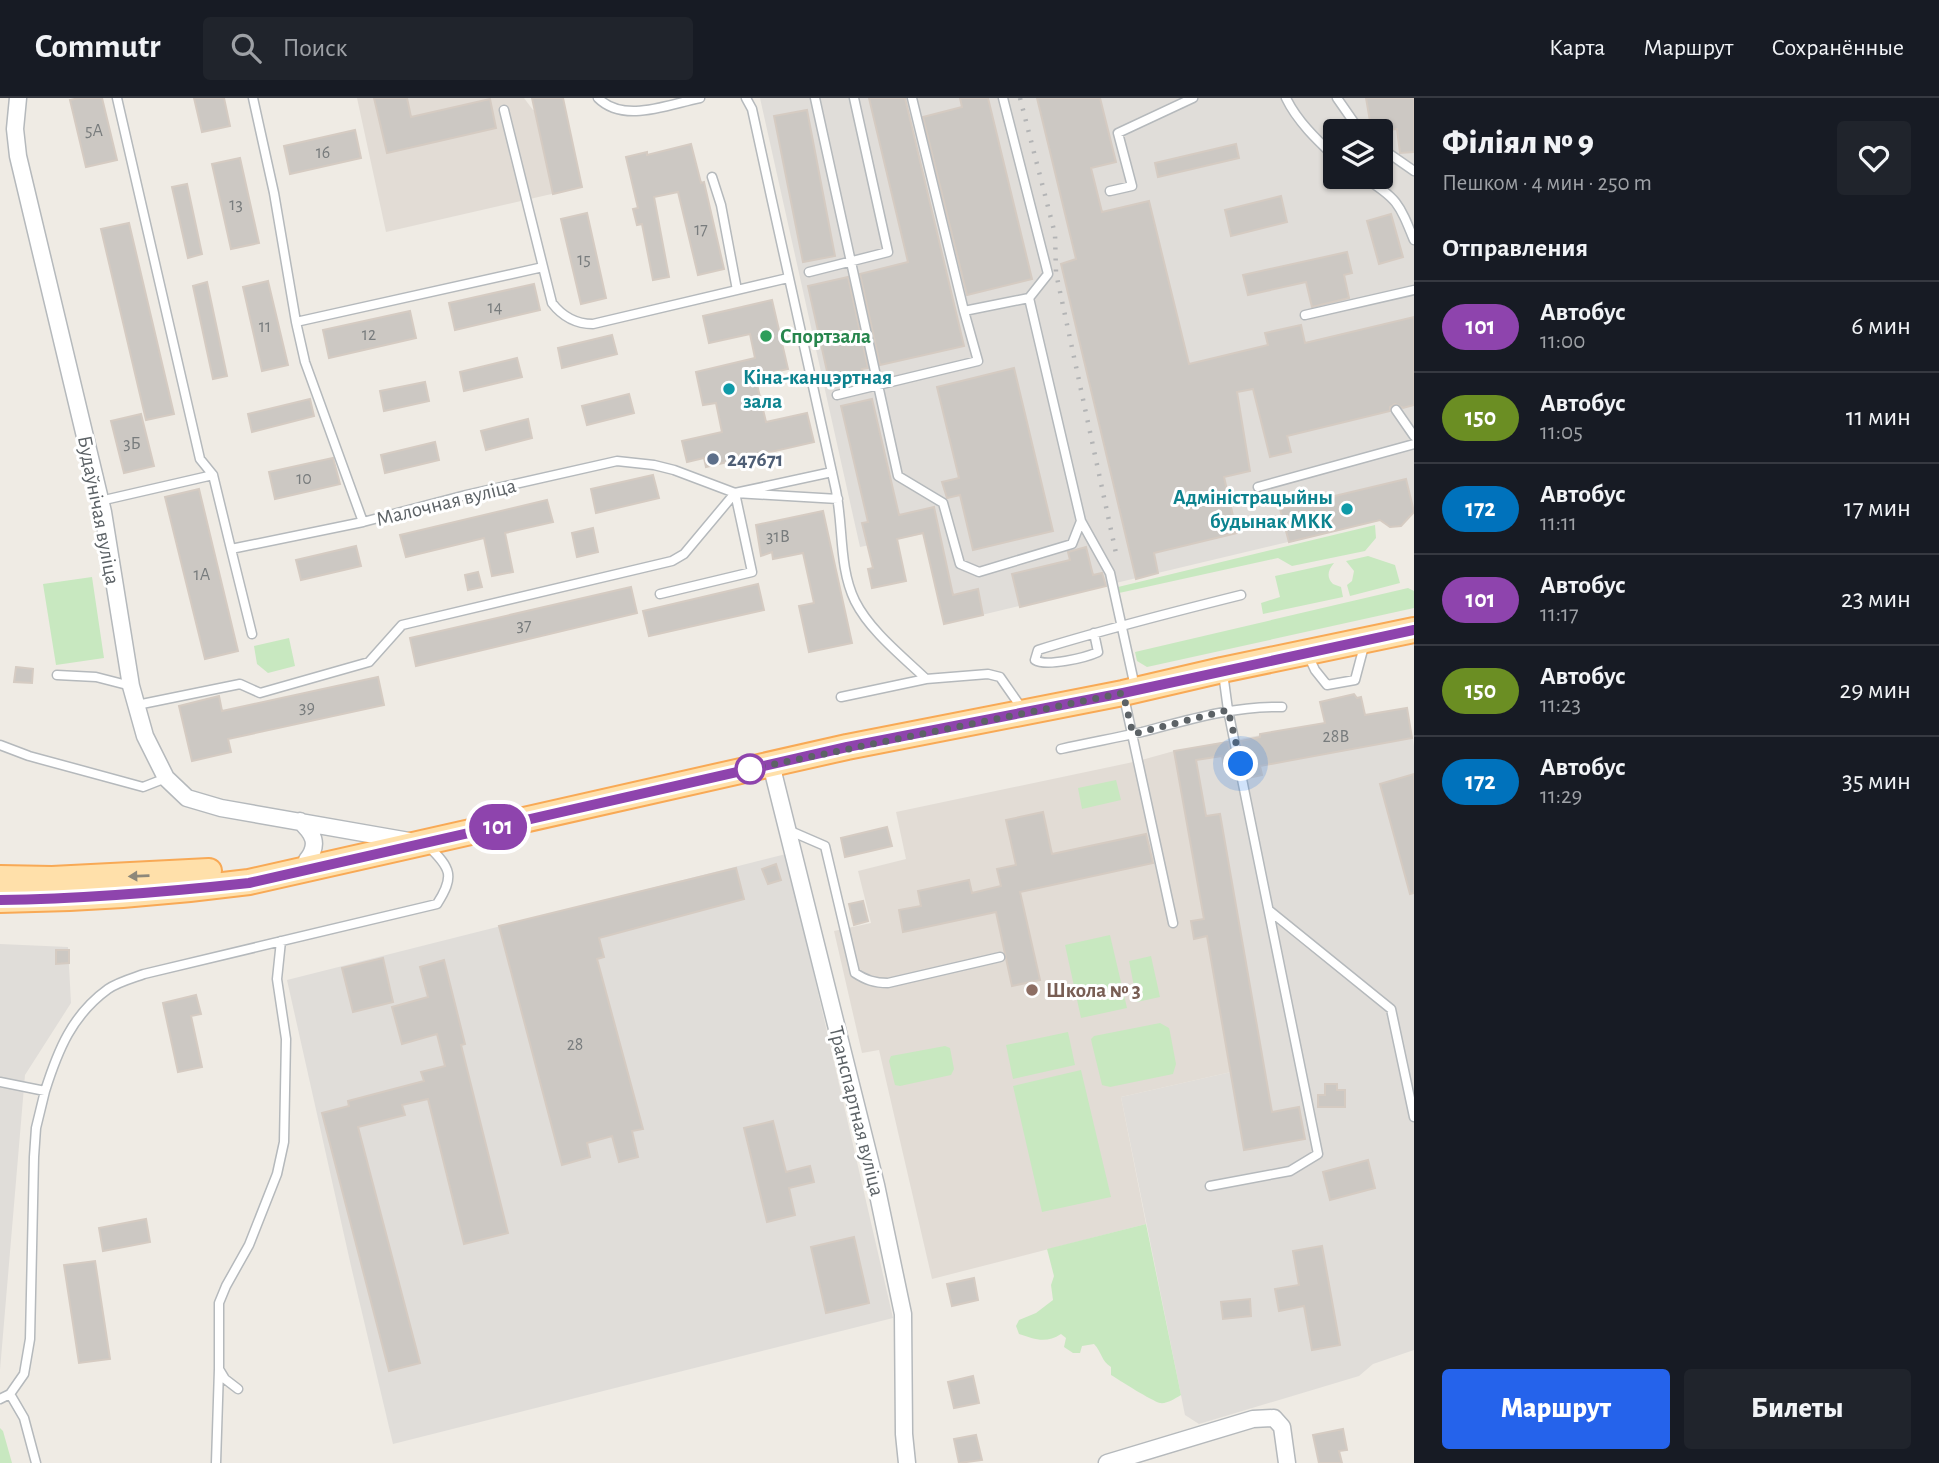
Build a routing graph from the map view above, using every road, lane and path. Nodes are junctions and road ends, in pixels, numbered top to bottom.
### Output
1 (18, 98) edge
2 (117, 98) edge
3 (253, 98) edge
4 (598, 98) edge
5 (700, 98) edge
6 (746, 98) edge
7 (815, 98) edge
8 (853, 98) edge
9 (912, 98) edge
10 (1003, 98) edge
11 (1192, 98) edge
12 (1286, 98) edge
13 (1337, 98) edge
14 (504, 110) dead end
15 (1352, 119) edge
16 (1323, 146) edge
17 (1393, 156) edge
18 (1414, 171) edge
19 (712, 177) dead end
20 (1383, 189) edge
21 (1110, 191) dead end
22 (1414, 240) edge
23 (850, 261) junction
24 (543, 267) junction
25 (809, 272) dead end
26 (788, 278) junction
27 (737, 290) junction
28 (1414, 290) edge
29 (1028, 298) junction
30 (964, 311) junction
31 (1305, 315) dead end
32 (296, 322) junction
33 (877, 386) junction
34 (837, 395) dead end
35 (1396, 410) dead end
36 (1414, 436) edge
37 (1414, 444) edge
38 (832, 472) junction
39 (213, 475) junction
40 (1258, 487) dead end
41 (735, 493) junction
42 (838, 499) junction
43 (100, 501) junction
44 (1081, 521) junction
45 (363, 522) junction
46 (231, 549) junction
47 (660, 594) dead end
48 (1241, 595) dead end
49 (1121, 625) junction
50 (1414, 630) edge
51 (1094, 633) junction
52 (252, 634) dead end
53 (1366, 641) junction
54 (1306, 653) junction
55 (1222, 670) junction
56 (57, 675) dead end
57 (926, 679) junction
58 (131, 686) junction
59 (1130, 691) junction
60 (841, 697) dead end
61 (137, 705) junction
62 (1282, 707) dead end
63 (1228, 710) junction
64 (1024, 713) junction
65 (1133, 734) junction
66 (0, 745) edge
67 (1061, 748) dead end
68 (771, 764) junction
69 (166, 778) junction
70 (300, 821) junction
71 (788, 830) junction
72 (374, 844) junction
73 (425, 844) junction
74 (307, 860) junction
75 (0, 878) edge
76 (0, 900) edge
77 (1270, 911) junction
78 (1173, 923) dead end
79 (281, 941) junction
80 (1000, 957) dead end
81 (0, 1082) edge
82 (45, 1091) junction
83 (1414, 1117) edge
84 (1210, 1186) dead end
85 (219, 1369) junction
86 (239, 1389) dead end
87 (10, 1394) junction
88 (0, 1399) edge
89 (36, 1463) edge
90 (216, 1463) edge
91 (907, 1463) edge
92 (1107, 1463) edge
93 (1287, 1463) edge

1 - 43 street, Будаўнічая вуліца
2 - 39 lane
3 - 32 lane, Малочная вуліца
4 - 5 lane
6 - 26 lane
7 - 23 lane
8 - 23 lane
9 - 30 lane
10 - 29 lane
11 - 21 lane
12 - 16 lane
13 - 15 lane
14 - 24 lane
17 - 18 lane
19 - 27 lane
20 - 22 lane
23 - 25 lane
23 - 33 lane
24 - 27 lane
24 - 32 lane
26 - 27 lane
26 - 38 lane
28 - 31 lane
29 - 30 lane
29 - 44 lane
30 - 33 lane
32 - 45 lane, Малочная вуліца
33 - 34 lane
33 - 44 lane
35 - 36 lane
37 - 40 lane
38 - 41 lane
38 - 42 lane
39 - 43 lane
39 - 46 lane
41 - 42 lane, Малочная вуліца
41 - 45 lane, Малочная вуліца
41 - 47 lane
41 - 61 lane
42 - 57 lane
43 - 58 street, Будаўнічая вуліца
44 - 49 lane
45 - 46 lane
46 - 52 lane
48 - 49 lane
49 - 51 lane
49 - 59 lane
50 - 53 main road
51 - 51 lane
53 - 54 main road
53 - 54 lane
54 - 55 main road
55 - 59 main road
55 - 63 lane
56 - 58 lane
57 - 60 lane
57 - 64 lane
58 - 61 street, Будаўнічая вуліца
59 - 64 main road
59 - 65 lane
61 - 69 street, Будаўнічая вуліца
62 - 63 lane
63 - 65 lane
63 - 77 lane
64 - 68 main road
65 - 67 lane
65 - 78 lane
66 - 69 lane
68 - 71 street, Транспартная вуліца
68 - 73 main road
69 - 70 street, Будаўнічая вуліца
70 - 72 street, Будаўнічая вуліца
70 - 74 street
71 - 80 lane
71 - 91 street, Транспартная вуліца
72 - 73 main road
72 - 74 main road
72 - 76 main road
73 - 79 lane
74 -> 75 main road
77 - 83 lane
77 - 84 lane
79 - 82 lane
79 - 85 lane
81 - 82 lane
82 - 87 lane
85 - 86 lane
85 - 90 lane
87 - 88 lane
87 - 89 lane
92 - 93 street

